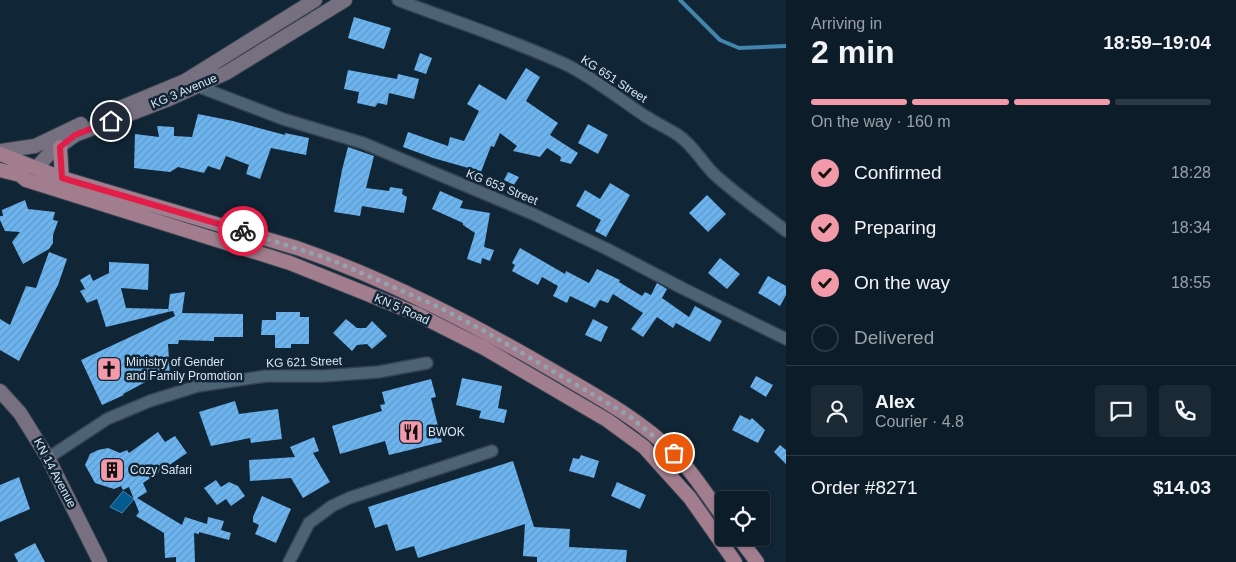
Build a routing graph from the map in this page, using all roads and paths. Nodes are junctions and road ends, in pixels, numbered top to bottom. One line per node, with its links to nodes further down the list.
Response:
1 (316, 0): 6 (main road, KG 3 Avenue)
2 (344, 0): 4 (main road, KG 3 Avenue)
3 (398, 0): 11 (street, KG 651 Street)
4 (197, 86): 5 (main road, KG 3 Avenue); 12 (street, KG 653 Street)
5 (60, 147): 7 (main road, KG 3 Avenue); 10 (main road)
6 (0, 154): 7 (main road, KN 5 Road); 9 (main road)
7 (35, 168): 9 (main road, KG 3 Avenue); 10 (main road, KN 5 Road)
8 (0, 170): 9 (main road, KN 5 Road)
9 (23, 177): 21 (main road, KN 5 Road)
10 (62, 178): 17 (main road, KN 5 Road)
11 (786, 231)
12 (786, 339)
13 (427, 363): 16 (street, KG 621 Street)
14 (0, 391): 16 (main road, KN 14 Avenue)
15 (492, 451): 20 (street)
16 (48, 458): 19 (main road, KN 14 Avenue)
17 (715, 506)
18 (744, 546): 22 (main road)
19 (100, 562)
20 (289, 562)
21 (735, 562)
22 (757, 562)

